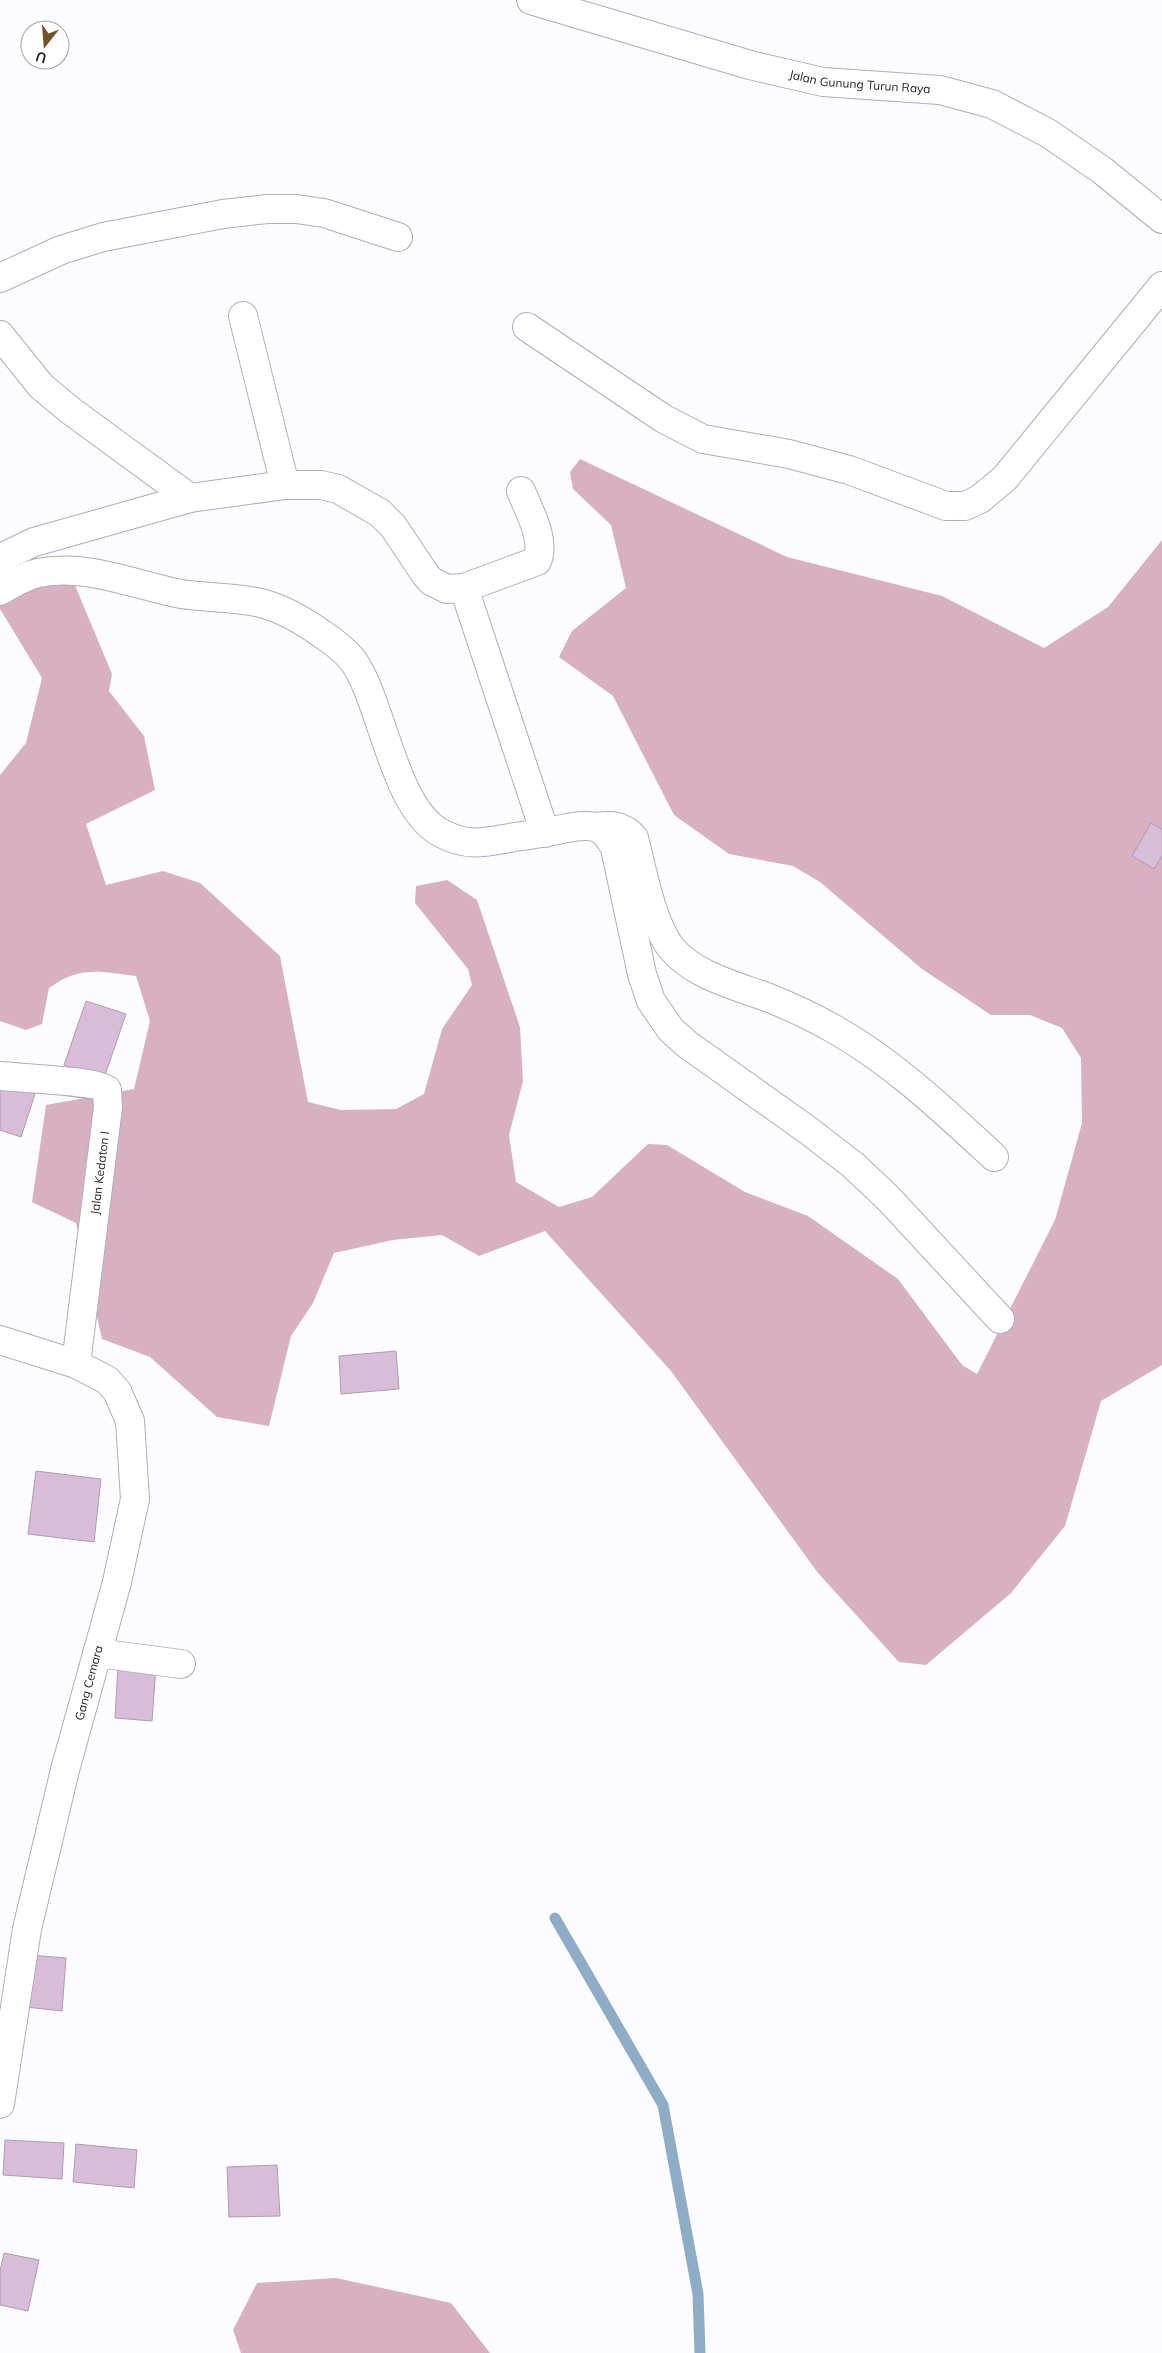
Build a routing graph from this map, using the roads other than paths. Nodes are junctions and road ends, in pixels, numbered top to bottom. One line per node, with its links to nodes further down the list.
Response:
1 (531, 0): 2 (street, Jalan Gunung Turun Raya)
2 (1162, 219)
3 (398, 237): 4 (street)
4 (0, 278)
5 (1162, 286): 7 (street)
6 (243, 316): 9 (street)
7 (528, 327)
8 (0, 335): 11 (street)
9 (285, 485): 11 (street); 13 (street)
10 (521, 491): 13 (street)
11 (190, 498): 12 (street)
12 (0, 563)
13 (464, 588): 16 (street)
14 (0, 591): 16 (street)
15 (596, 827): 16 (street); 18 (street); 19 (street)
16 (545, 832)
17 (0, 1076): 21 (street, Jalan Kedaton I)
18 (994, 1157)
19 (1000, 1319)
20 (0, 1340): 21 (street, Gang Cemara)
21 (76, 1364): 22 (street, Gang Cemara)
22 (97, 1653): 23 (street); 24 (street, Gang Cemara)
23 (181, 1664)
24 (0, 2104)

